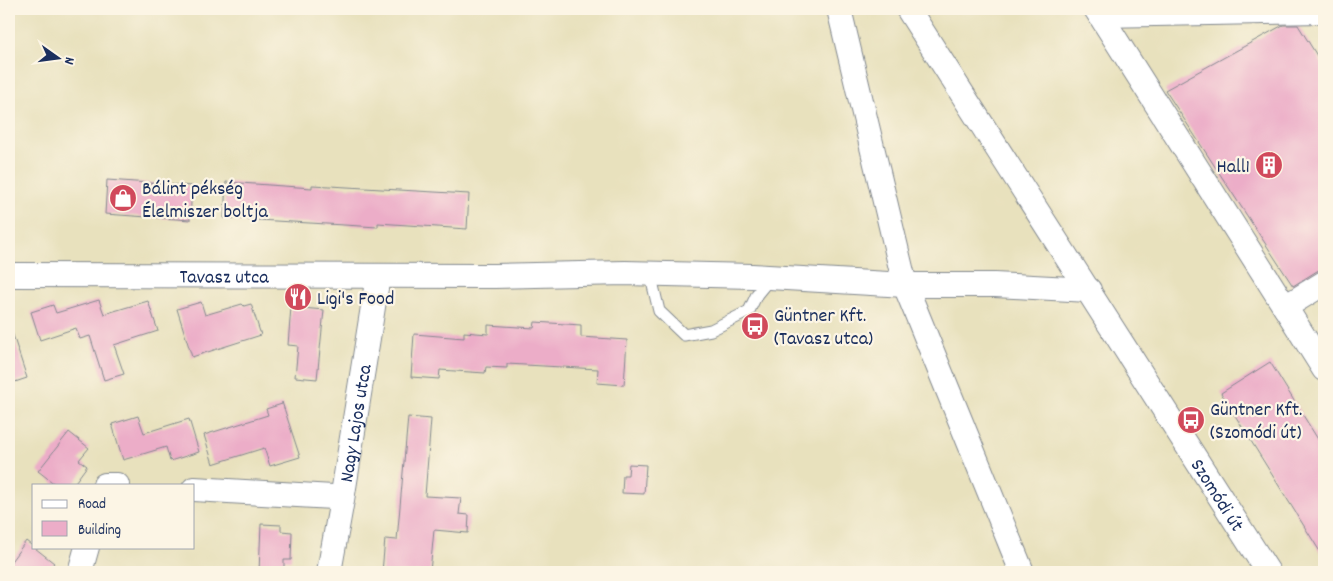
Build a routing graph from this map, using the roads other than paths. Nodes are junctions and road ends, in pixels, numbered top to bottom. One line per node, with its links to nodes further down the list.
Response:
1 (839, 9): 11 (street)
2 (895, 9): 5 (street)
3 (1324, 11): 4 (street)
4 (1098, 12): 13 (street)
5 (914, 18): 12 (street, Szomódi út)
6 (650, 273): 8 (street, Tavasz utca); 9 (street, Tavasz utca); 9 (lane)
7 (9, 276): 8 (street, Tavasz utca)
8 (373, 276): 16 (street, Nagy Lajos utca)
9 (760, 282): 11 (street, Tavasz utca)
10 (1324, 282): 13 (street)
11 (905, 285): 12 (street, Tavasz utca); 20 (street)
12 (1088, 290): 21 (street, Szomódi út)
13 (1285, 307): 14 (street)
14 (1324, 369)
15 (195, 489): 16 (street)
16 (342, 500): 19 (street, Nagy Lajos utca)
17 (87, 548): 18 (street)
18 (80, 572)
19 (329, 572)
20 (1022, 572)
21 (1268, 572)

